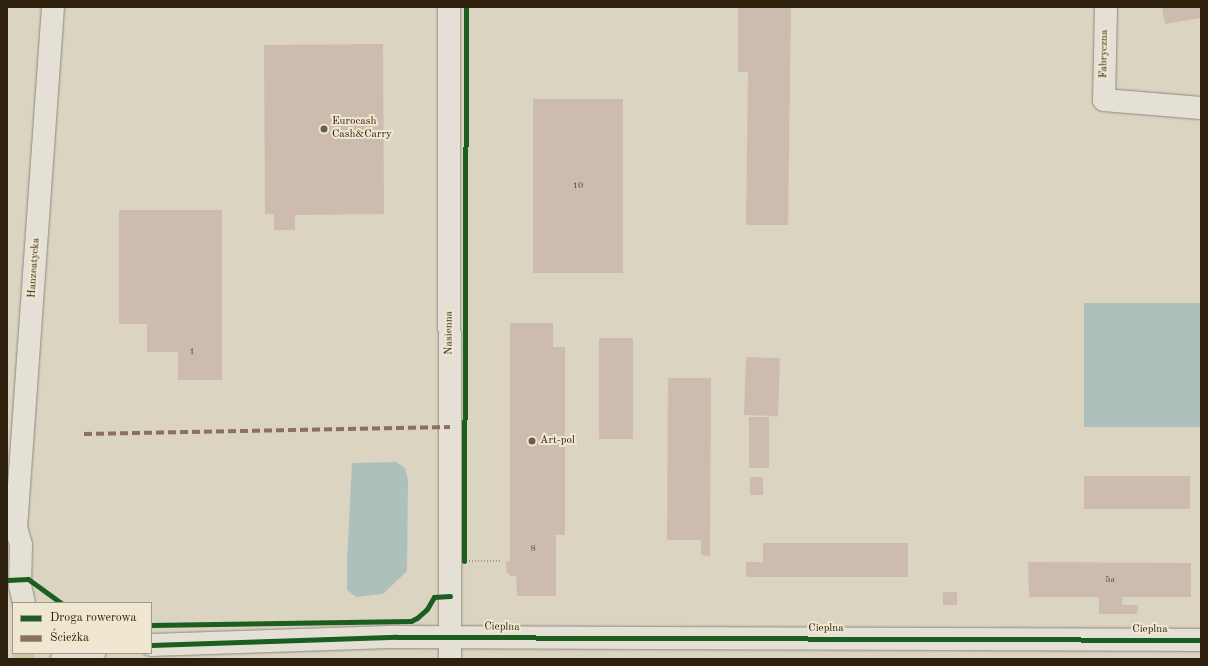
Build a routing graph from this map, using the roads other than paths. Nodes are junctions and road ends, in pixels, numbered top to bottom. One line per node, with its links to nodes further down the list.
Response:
1 (53, 7): 5 (street, Hanzeatycka)
2 (449, 7): 8 (street, Nasienna)
3 (1106, 7): 4 (street, Fabryczna)
4 (1201, 108)
5 (16, 528): 6 (street, Hanzeatycka); 7 (street, Hanzeatycka)
6 (7, 548)
7 (24, 602)
8 (450, 637): 9 (street, Cieplna); 10 (street, Cieplna); 13 (street, Nasienna)
9 (1201, 640)
10 (152, 645)
11 (89, 654): 12 (street)
12 (62, 659)
13 (450, 659)

